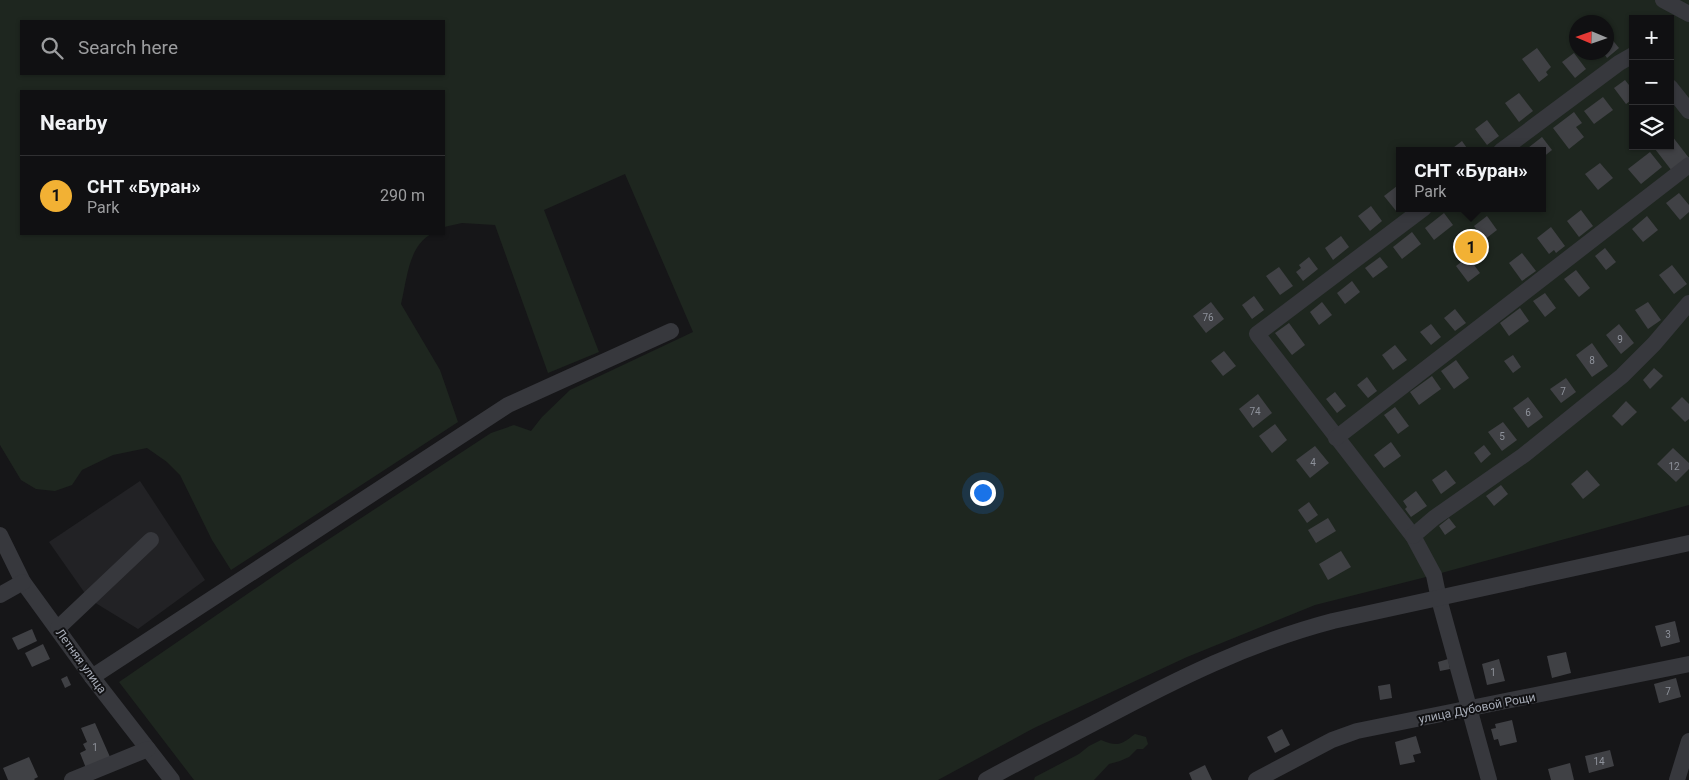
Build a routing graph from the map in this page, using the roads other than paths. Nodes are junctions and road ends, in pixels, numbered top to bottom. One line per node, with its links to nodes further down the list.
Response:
1 (1663, 0): 2 (street)
2 (1689, 14)
3 (1629, 57): 6 (street)
4 (1674, 92): 5 (street)
5 (1689, 110)
6 (1506, 147)
7 (1689, 165): 11 (street)
8 (1419, 212): 11 (street)
9 (1689, 303): 13 (street)
10 (671, 331): 21 (street)
11 (1336, 438): 13 (street)
12 (0, 535): 16 (street, Летняя улица)
13 (1413, 536): 18 (street)
14 (151, 540): 19 (street)
15 (1689, 543): 18 (street)
16 (23, 582): 17 (street); 19 (street, Летняя улица)
17 (0, 595)
18 (1439, 599): 22 (street); 26 (street)
19 (58, 628): 21 (street, Летняя улица)
20 (1689, 664): 22 (street, улица Дубовой Рощи)
21 (92, 677): 24 (street, Летняя улица)
22 (1469, 710): 25 (street, улица Дубовой Рощи); 30 (street)
23 (1689, 741): 31 (street)
24 (148, 749): 27 (street); 28 (street, Летняя улица)
25 (1275, 776): 29 (street, улица Дубовой Рощи)
26 (993, 779)
27 (72, 780)
28 (172, 780)
29 (1256, 780)
30 (1489, 780)
31 (1677, 780)

